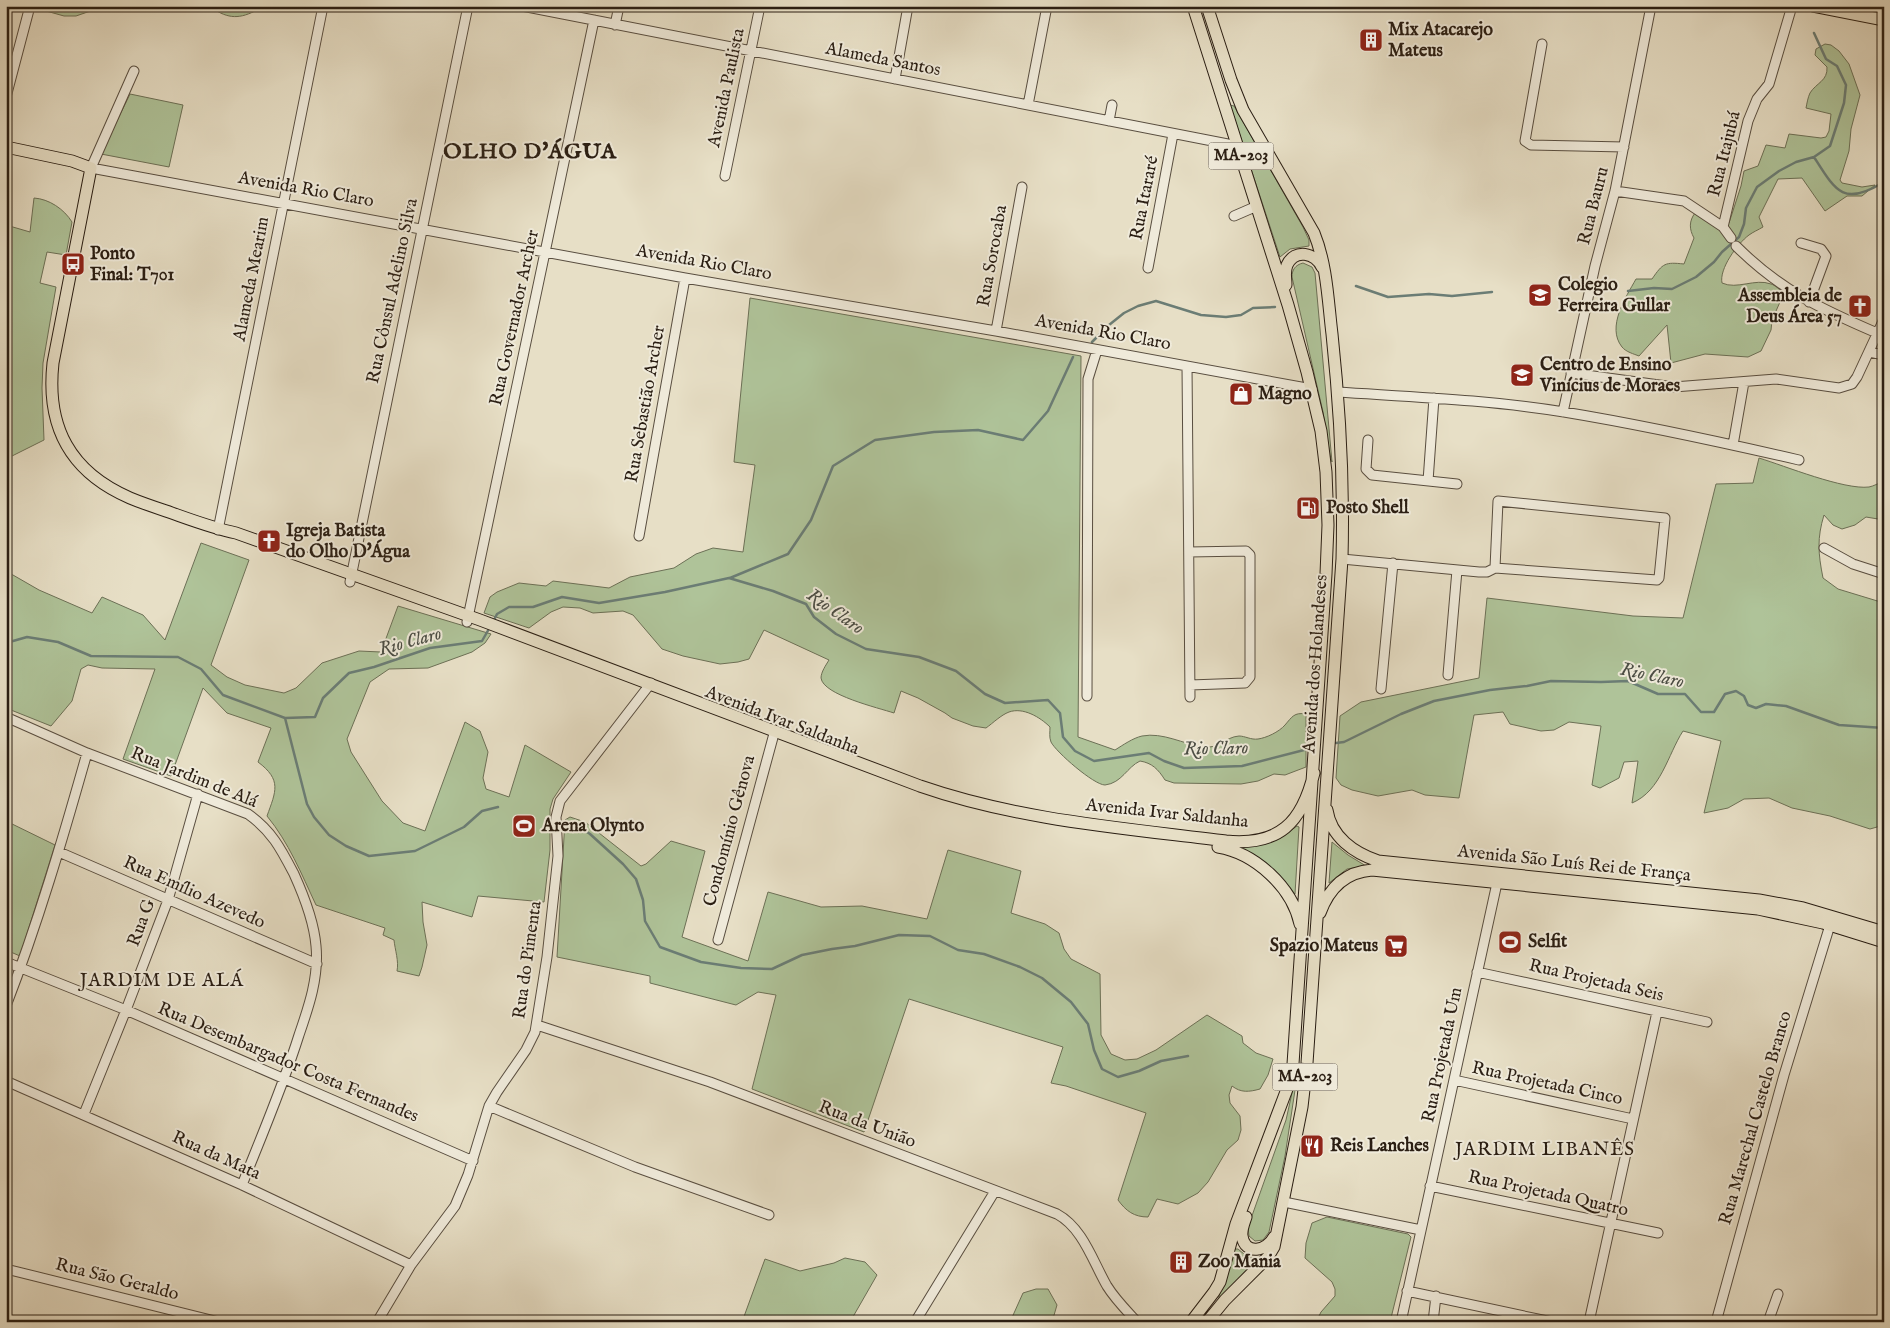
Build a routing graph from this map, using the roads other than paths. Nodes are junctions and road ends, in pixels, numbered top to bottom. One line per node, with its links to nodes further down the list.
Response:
1 (30, 6): 21 (street)
2 (323, 6): 36 (street, Alameda Mearim)
3 (468, 6): 40 (street, Rua Cônsul Adelino Silva)
4 (522, 6): 14 (street, Alameda Santos)
5 (619, 6): 16 (street)
6 (760, 6): 18 (street, Avenida Paulista)
7 (908, 6): 20 (street)
8 (1047, 6): 23 (street)
9 (1193, 6): 26 (main road, Avenida dos Holandeses / MA-203)
10 (1207, 6): 44 (main road, Avenida dos Holandeses / MA-203)
11 (1652, 6): 28 (street, Rua Bauru)
12 (1792, 6): 39 (street, Rua Itajubá)
13 (1813, 6): 15 (main road)
14 (594, 20): 16 (street, Alameda Santos); 42 (street, Rua Governador Archer)
15 (1884, 20)
16 (615, 25): 18 (street, Alameda Santos)
17 (1542, 44): 28 (street)
18 (751, 51): 20 (street, Alameda Santos); 32 (street, Avenida Paulista)
19 (134, 71): 30 (street)
20 (895, 79): 23 (street, Alameda Santos)
21 (6, 97)
22 (1112, 105): 24 (street)
23 (1028, 106): 24 (street, Alameda Santos)
24 (1109, 121): 25 (street, Alameda Santos)
25 (1173, 134): 26 (street, Alameda Santos); 43 (street, Rua Itararé)
26 (1238, 146): 37 (main road, Avenida dos Holandeses / MA-203)
27 (6, 147): 30 (main road, Avenida Rio Claro)
28 (1624, 147): 35 (street, Rua Bauru)
29 (6, 154): 30 (main road, Avenida Rio Claro)
30 (91, 168): 36 (street, Avenida Rio Claro); 66 (main road, Avenida Ivar Saldanha)
31 (1884, 172): 33 (street)
32 (725, 176)
33 (1884, 182)
34 (1022, 187): 49 (street, Rua Sorocaba)
35 (1615, 190): 39 (street); 55 (street, Rua Bauru)
36 (284, 204): 40 (street, Avenida Rio Claro); 66 (street, Alameda Mearim)
37 (1257, 206): 38 (street); 47 (main road, Avenida dos Holandeses / MA-203)
38 (1234, 216)
39 (1723, 227): 46 (street)
40 (422, 229): 42 (street, Avenida Rio Claro); 75 (street, Rua Cônsul Adelino Silva)
41 (1801, 243): 46 (street)
42 (546, 251): 45 (street, Avenida Rio Claro); 76 (street, Rua Governador Archer)
43 (1148, 268)
44 (1324, 271): 47 (main road); 58 (main road, Avenida dos Holandeses / MA-203)
45 (685, 278): 49 (street, Avenida Rio Claro); 67 (street, Rua Sebastião Archer)
46 (1808, 302): 50 (street)
47 (1288, 305): 57 (main road, Avenida dos Holandeses / MA-203)
48 (1884, 320): 50 (street)
49 (996, 331): 51 (street, Avenida Rio Claro)
50 (1877, 332): 52 (street)
51 (1097, 350): 54 (street, Avenida Rio Claro); 81 (street)
52 (1869, 352): 53 (street); 56 (street)
53 (1884, 355)
54 (1187, 366): 57 (street, Avenida Rio Claro); 69 (street)
55 (1570, 373): 56 (street); 60 (street, Rua Bauru)
56 (1744, 382): 62 (street)
57 (1312, 389): 87 (main road, Avenida dos Holandeses / MA-203)
58 (1338, 392): 59 (street); 70 (main road, Avenida dos Holandeses / MA-203)
59 (1434, 398): 60 (street); 64 (street)
60 (1563, 412): 62 (street)
61 (1368, 440): 64 (street)
62 (1732, 444): 63 (street)
63 (1799, 460)
64 (1428, 481): 65 (street)
65 (1457, 484)
66 (218, 530): 75 (main road, Avenida Ivar Saldanha)
67 (639, 536)
68 (1824, 548): 74 (street)
69 (1189, 552): 78 (street); 78 (street)
70 (1342, 559): 71 (street); 86 (main road, Avenida dos Holandeses / MA-203)
71 (1393, 563): 73 (street); 80 (street)
72 (1495, 568): 72 (street); 73 (street)
73 (1456, 570): 77 (street)
74 (1884, 574)
75 (351, 578): 76 (main road, Avenida Ivar Saldanha)
76 (467, 619): 79 (main road, Avenida Ivar Saldanha)
77 (1448, 675)
78 (1190, 685): 82 (street)
79 (650, 686): 84 (main road, Avenida Ivar Saldanha); 106 (street, Rua do Pimenta)
80 (1381, 690)
81 (1087, 696)
82 (1190, 697)
83 (6, 717): 85 (street, Rua Jardim de Alá)
84 (774, 733): 87 (main road, Avenida Ivar Saldanha); 95 (street, Condomínio Gênova); 97 (main road, Avenida Ivar Saldanha)
85 (87, 753): 88 (street, Rua Jardim de Alá); 89 (street)
86 (1327, 765): 93 (main road, Avenida dos Holandeses / MA-203); 94 (main road, Avenida São Luís Rei de França)
87 (1314, 774): 97 (main road, Avenida dos Holandeses / MA-203)
88 (198, 794): 91 (street, Rua G); 99 (street, Rua Jardim de Alá)
89 (59, 852): 91 (street, Rua Emílio Azevedo); 100 (street)
90 (1497, 883): 92 (main road, Avenida São Luís Rei de França); 93 (main road, Avenida São Luís Rei de França); 101 (street, Rua Projetada Um)
91 (168, 900): 99 (street, Rua Emílio Azevedo); 103 (street, Rua G)
92 (1830, 925): 96 (main road, Avenida São Luís Rei de França); 139 (street, Rua Marechal Castelo Branco)
93 (1316, 930): 118 (main road, Avenida dos Holandeses / MA-203)
94 (1884, 932)
95 (718, 940)
96 (1884, 942)
97 (1302, 943): 110 (main road, Avenida dos Holandeses / MA-203)
98 (6, 962): 100 (street, Rua Desembargador Costa Fernandes)
99 (316, 964): 109 (street, Rua Jardim de Alá)
100 (21, 968): 102 (street); 103 (street, Rua Desembargador Costa Fernandes)
101 (1477, 972): 104 (street, Rua Projetada Seis); 107 (street, Rua Projetada Um)
102 (6, 1006)
103 (126, 1010): 109 (street, Rua Desembargador Costa Fernandes); 112 (street, Rua G)
104 (1657, 1012): 105 (street, Rua Projetada Seis); 113 (street)
105 (1707, 1022)
106 (537, 1025): 111 (street, Rua do Pimenta); 117 (street, Rua da União)
107 (1454, 1080): 113 (street, Rua Projetada Cinco); 116 (street, Rua Projetada Um)
108 (6, 1081): 112 (street, Rua da Mata)
109 (285, 1081): 114 (street, Rua Desembargador Costa Fernandes); 115 (street, Rua Jardim de Alá)
110 (1287, 1089): 120 (main road); 133 (main road, Avenida dos Holandeses / MA-203)
111 (490, 1106): 114 (street, Rua do Pimenta); 119 (street)
112 (84, 1114): 115 (street, Rua da Mata)
113 (1633, 1119): 121 (street)
114 (473, 1161): 124 (street, Rua do Pimenta)
115 (242, 1185): 124 (street, Rua da Mata)
116 (1430, 1186): 121 (street, Rua Projetada Quatro); 122 (street, Rua Projetada Um)
117 (994, 1191): 131 (street); 132 (street, Rua da União)
118 (1284, 1202): 120 (main road, Avenida dos Holandeses / MA-203); 122 (street)
119 (769, 1215)
120 (1280, 1222): 134 (main road, Avenida dos Holandeses / MA-203)
121 (1610, 1223): 123 (street, Rua Projetada Quatro); 138 (street)
122 (1421, 1230): 126 (street, Rua Projetada Um)
123 (1658, 1233)
124 (410, 1264): 130 (street, Rua do Pimenta)
125 (6, 1269): 129 (street, Rua São Geraldo)
126 (1407, 1291): 128 (street); 135 (street, Rua Projetada Um)
127 (1778, 1294): 140 (street)
128 (1436, 1296): 136 (street); 137 (street)
129 (219, 1322)
130 (377, 1322)
131 (915, 1322)
132 (1137, 1322)
133 (1191, 1322)
134 (1207, 1322)
135 (1400, 1322)
136 (1433, 1322)
137 (1552, 1322)
138 (1589, 1322)
139 (1716, 1322)
140 (1768, 1322)

